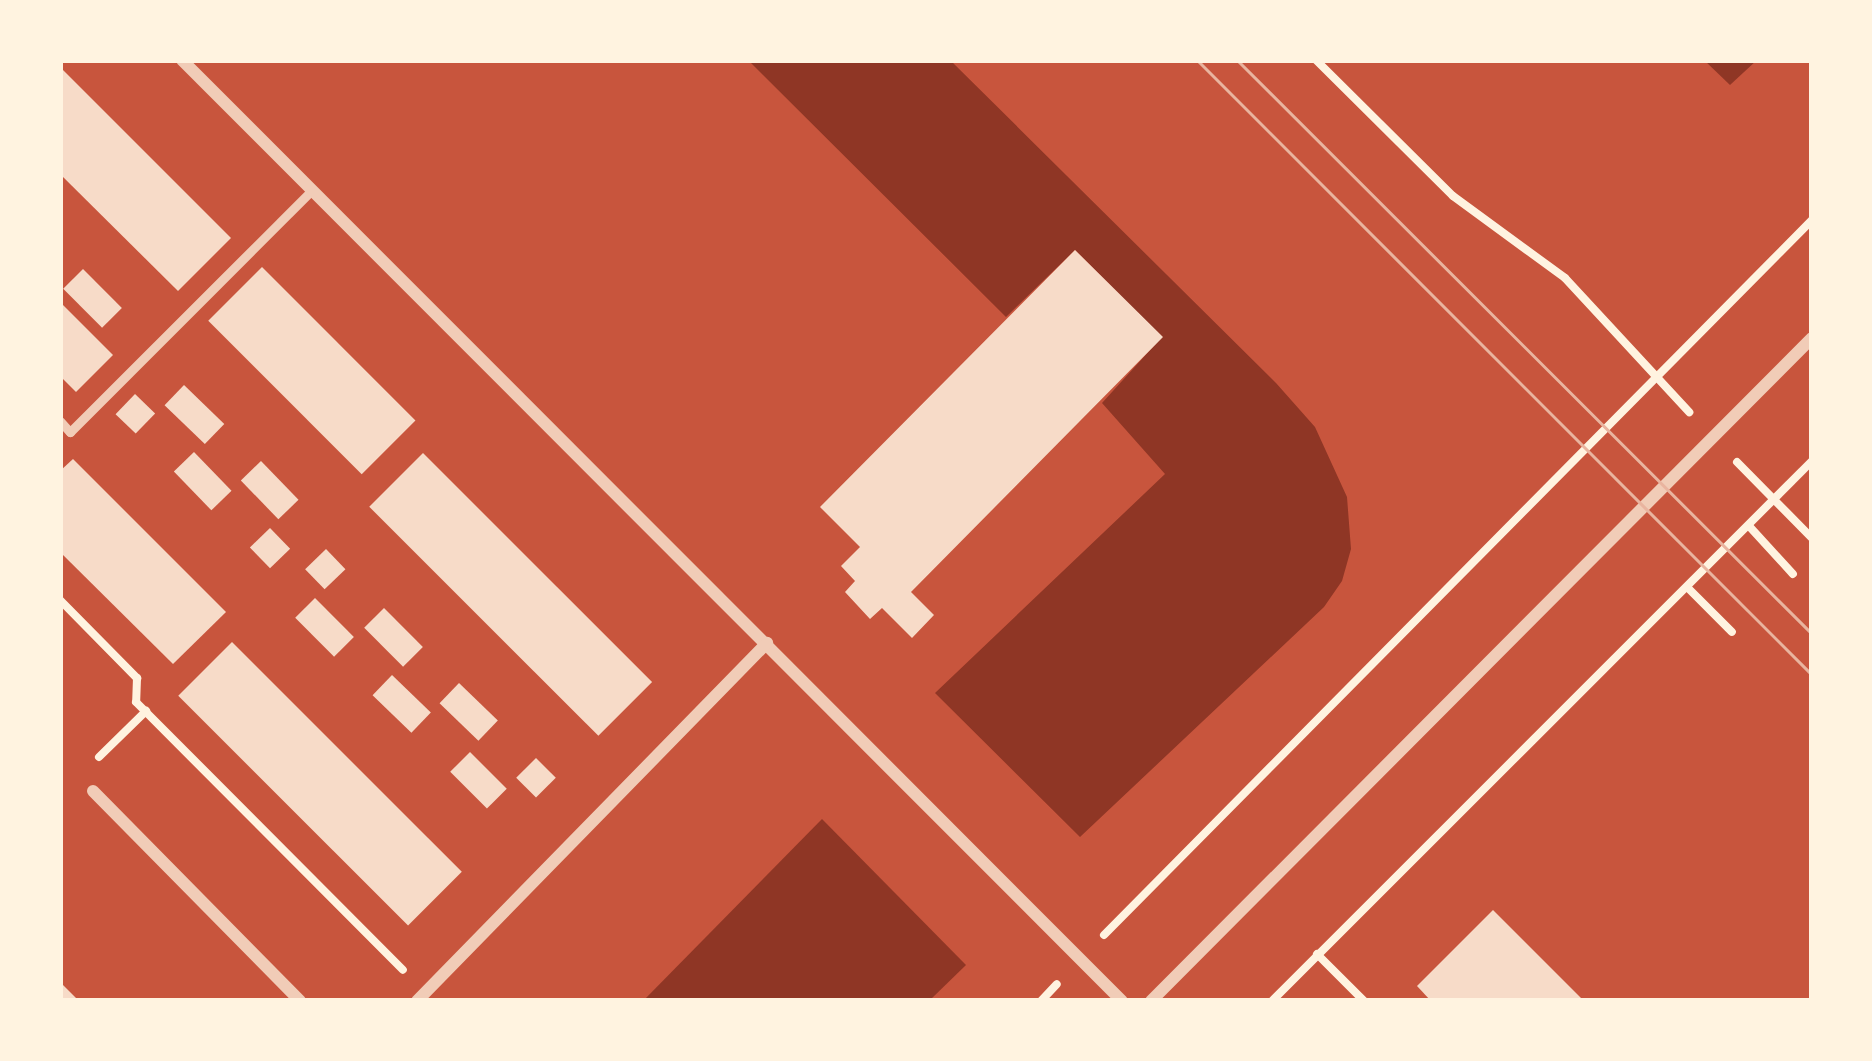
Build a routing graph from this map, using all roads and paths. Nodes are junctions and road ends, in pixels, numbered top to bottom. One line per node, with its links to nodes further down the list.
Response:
1 (182, 60): 3 (street)
2 (1316, 60): 6 (path)
3 (311, 191): 7 (lane); 17 (street)
4 (1812, 220): 6 (path)
5 (1812, 338): 8 (street)
6 (1654, 374): 8 (path); 20 (path)
7 (60, 422)
8 (1714, 438): 10 (path); 24 (street)
9 (1812, 461): 10 (path)
10 (1774, 500): 11 (path); 12 (path)
11 (1749, 526): 13 (path); 14 (path)
12 (1812, 538)
13 (1793, 574)
14 (1688, 588): 16 (path); 19 (path)
15 (60, 600): 21 (path)
16 (1732, 632)
17 (767, 643): 20 (street); 21 (street)
18 (93, 791): 22 (street)
19 (1317, 954): 25 (path); 26 (path)
20 (1081, 958): 23 (street)
21 (421, 997)
22 (300, 1001)
23 (1122, 1001)
24 (1151, 1001)
25 (1272, 1001)
26 (1364, 1001)

